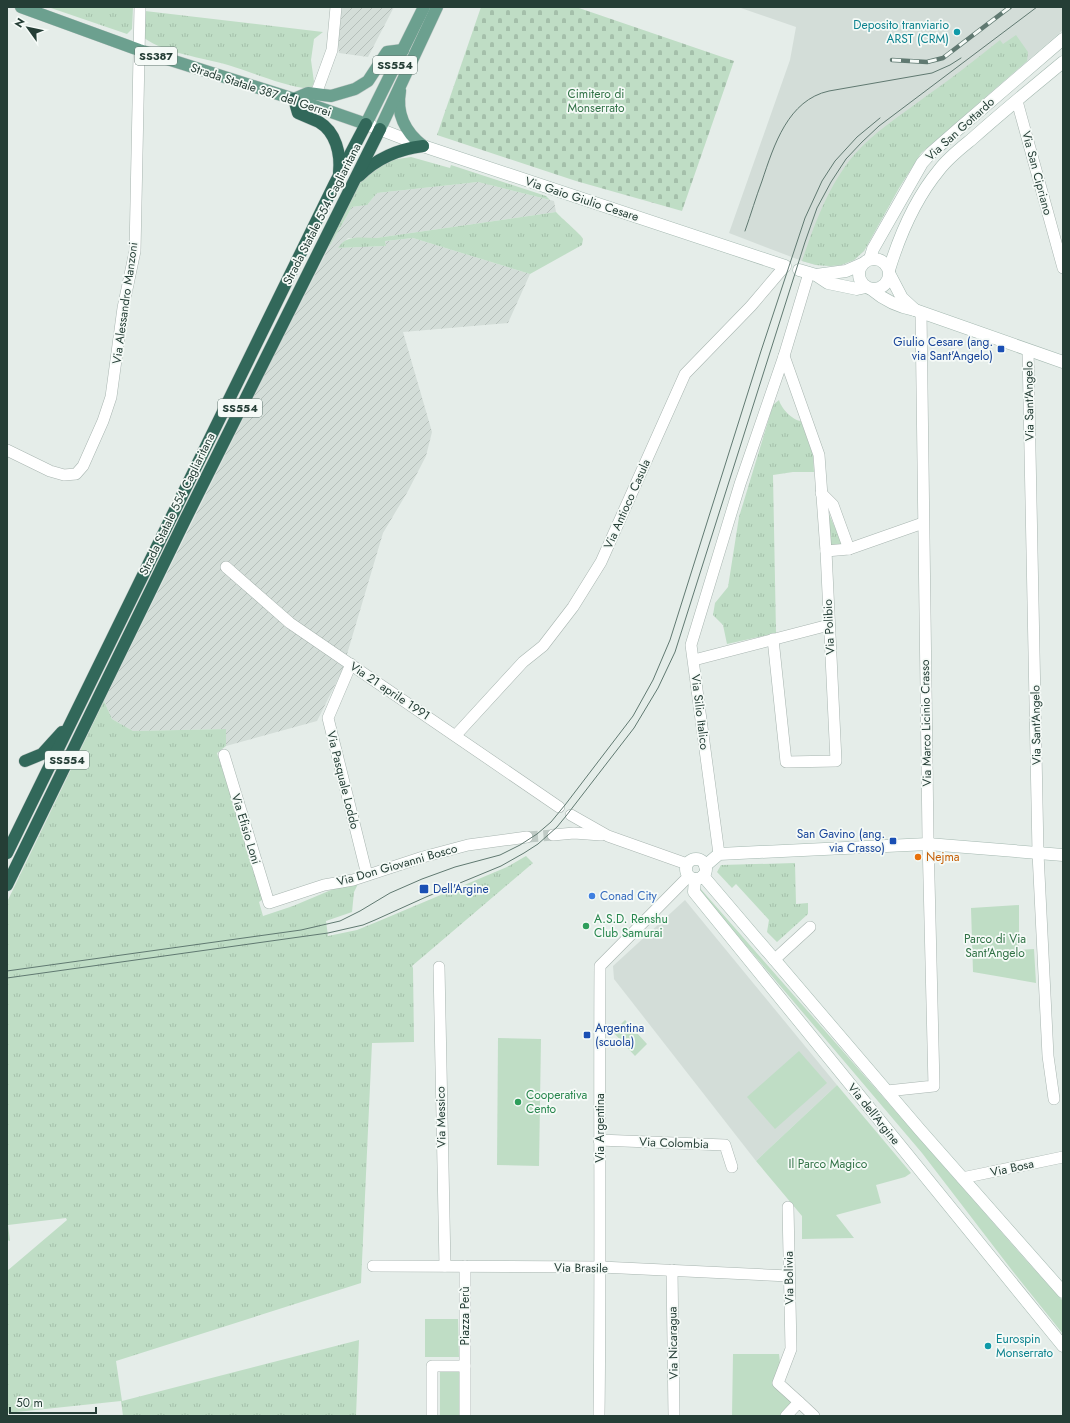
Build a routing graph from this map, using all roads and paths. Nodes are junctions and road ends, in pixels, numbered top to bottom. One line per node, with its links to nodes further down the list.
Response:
1 (21, 7): 7 (main road, Strada Statale 387 del Gerrei / SS387)
2 (140, 7): 7 (street, Via Alessandro Manzoni)
3 (336, 7): 11 (street)
4 (424, 7): 8 (main road, Strada Statale 554 Cagliaritana / SS554)
5 (437, 7): 10 (main road, Strada Statale 554 Cagliaritana / SS554)
6 (1063, 39): 19 (street, Via San Gottardo)
7 (139, 50): 12 (main road, Strada Statale 387 del Gerrei / SS387); 29 (street, Via Alessandro Manzoni)
8 (402, 50): 11 (main road); 14 (main road, Strada Statale 554 Cagliaritana / SS554)
9 (1063, 62): 13 (street, Via San Gottardo)
10 (403, 80): 15 (main road, Strada Statale 554 Cagliaritana / SS554); 16 (main road)
11 (316, 94): 12 (main road)
12 (294, 99): 14 (main road, Strada Statale 387 del Gerrei / SS387); 18 (highway)
13 (1017, 101): 21 (street, Via San Cipriano); 22 (street, Via San Gottardo)
14 (366, 124): 15 (street, Via Gaio Giulio Cesare); 18 (highway, Strada Statale 554 Cagliaritana / SS554)
15 (380, 129): 16 (street, Via Gaio Giulio Cesare); 17 (highway, Strada Statale 554 Cagliaritana / SS554)
16 (423, 146): 17 (highway); 20 (street, Via Gaio Giulio Cesare)
17 (354, 181): 56 (highway, Strada Statale 554 Cagliaritana / SS554)
18 (335, 183): 39 (highway, Strada Statale 554 Cagliaritana / SS554)
19 (866, 261): 22 (street); 23 (street); 24 (street)
20 (785, 266): 40 (street, Via Antioco Casula)
21 (1063, 268)
22 (889, 272): 24 (street); 25 (street)
23 (808, 273): 24 (street); 27 (street)
24 (869, 288): 25 (street)
25 (918, 311): 26 (street); 31 (street, Via Marco Licinio Crasso)
26 (1028, 350): 28 (street); 49 (street, Via Sant'Angelo)
27 (784, 356): 30 (street, Via Polibio); 37 (street)
28 (1063, 362)
29 (7, 450)
30 (821, 493): 32 (street); 33 (street, Via Polibio)
31 (923, 523): 32 (street); 48 (street, Via Marco Licinio Crasso)
32 (849, 549): 33 (street)
33 (826, 551): 35 (street, Via Polibio)
34 (226, 567): 38 (street, Via 21 aprile 1991)
35 (829, 625): 36 (street, Via Silio Italico); 36 (street, Via Polibio)
36 (772, 639): 37 (street, Via Silio Italico)
37 (694, 660): 51 (street, Via Silio Italico)
38 (351, 664): 40 (street, Via 21 aprile 1991); 55 (street, Via Pasquale Loddo)
39 (73, 719): 42 (highway); 50 (highway, Strada Statale 554 Cagliaritana / SS554)
40 (456, 735): 43 (street, Via 21 aprile 1991)
41 (224, 755): 57 (street, Via Efisio Loni)
42 (25, 761)
43 (559, 807)
44 (571, 815): 46 (street)
45 (554, 835): 46 (street)
46 (608, 836): 53 (street)
47 (527, 837): 55 (street, Via Don Giovanni Bosco)
48 (928, 844): 49 (street); 51 (street); 61 (street, Via Marco Licinio Crasso)
49 (1038, 852): 52 (street); 62 (street, Via Sant'Angelo)
50 (7, 853)
51 (719, 854): 54 (street)
52 (1063, 855)
53 (687, 864): 54 (street); 54 (street)
54 (698, 874): 59 (street, Via dell'Argine); 63 (street, Via Argentina); 75 (street, Via dell'Argine)
55 (367, 875): 57 (street, Via Don Giovanni Bosco)
56 (7, 885)
57 (268, 903)
58 (810, 927): 59 (street)
59 (774, 960): 61 (street, Via dell'Argine)
60 (439, 967): 69 (street, Via Messico)
61 (887, 1091): 66 (street, Via dell'Argine)
62 (1054, 1099)
63 (599, 1140): 65 (street, Via Colombia); 71 (street, Via Argentina)
64 (1063, 1157): 66 (street, Via Bosa)
65 (732, 1167)
66 (962, 1178): 74 (street, Via dell'Argine)
67 (788, 1207): 73 (street, Via Bolivia)
68 (373, 1266): 69 (street, Via Brasile)
69 (445, 1266): 70 (street, Via Brasile)
70 (465, 1266): 71 (street, Via Brasile); 76 (street, Piazza Perù)
71 (601, 1268): 72 (street, Via Brasile); 80 (street, Via Argentina)
72 (672, 1270): 73 (street, Via Brasile); 81 (street, Via Nicaragua)
73 (788, 1276): 77 (street, Via Bolivia)
74 (1063, 1292)
75 (1063, 1346)
76 (465, 1366): 78 (street); 79 (street, Piazza Perù)
77 (799, 1402): 82 (street); 83 (street)
78 (432, 1416)
79 (465, 1416)
80 (599, 1416)
81 (674, 1416)
82 (786, 1416)
83 (814, 1416)

